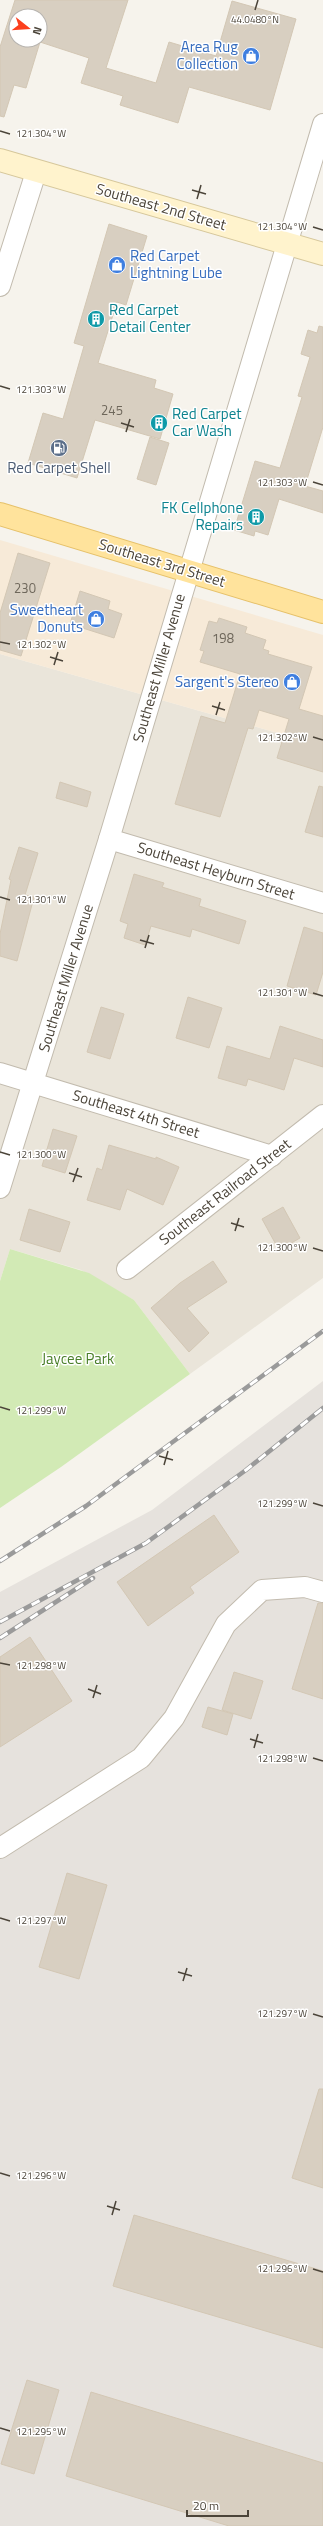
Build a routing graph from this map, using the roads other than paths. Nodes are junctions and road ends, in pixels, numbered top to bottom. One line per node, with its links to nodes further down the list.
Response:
1 (323, 124): 4 (street, Southeast Miller Avenue)
2 (0, 160): 3 (street, Southeast 2nd Street)
3 (36, 172): 4 (street, Southeast 2nd Street); 6 (street)
4 (288, 243): 5 (street, Southeast 2nd Street); 8 (street, Southeast Miller Avenue)
5 (323, 254)
6 (0, 286)
7 (0, 514): 8 (main road, Southeast 3rd Street)
8 (188, 571): 9 (main road, Southeast 3rd Street); 10 (street, Southeast Miller Avenue)
9 (323, 612)
10 (109, 839): 11 (street, Southeast Heyburn Street); 13 (street, Southeast Miller Avenue)
11 (323, 903)
12 (0, 1073): 13 (street, Southeast 4th Street)
13 (34, 1083): 15 (street, Southeast 4th Street); 16 (street, Southeast Miller Avenue)
14 (323, 1115): 15 (street, Southeast Railroad Street)
15 (272, 1156): 17 (street, Southeast Railroad Street)
16 (0, 1188)
17 (127, 1269)
18 (314, 1590): 19 (street)
19 (0, 1848)

